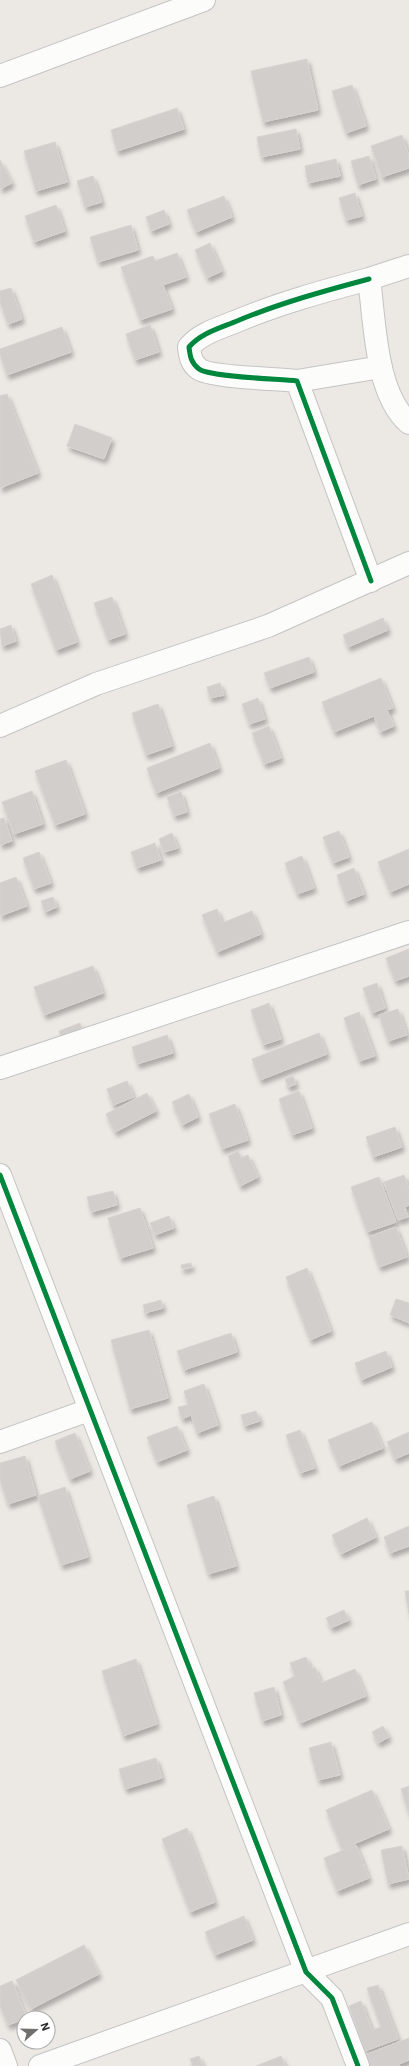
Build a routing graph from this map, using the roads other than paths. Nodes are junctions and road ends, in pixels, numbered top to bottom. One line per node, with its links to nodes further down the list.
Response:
1 (204, 0): 2 (street)
2 (0, 76)
3 (409, 266): 4 (street)
4 (369, 279): 5 (street); 6 (street)
5 (381, 367): 6 (street); 7 (street)
6 (298, 381): 9 (street)
7 (409, 423)
8 (409, 563): 9 (street)
9 (372, 581): 10 (street)
10 (0, 726)
11 (409, 932): 12 (street)
12 (0, 1068)
13 (0, 1175): 14 (street)
14 (89, 1410): 15 (street); 17 (street)
15 (0, 1442)
16 (409, 1934): 17 (street)
17 (306, 1972): 20 (street); 21 (street)
18 (0, 2050): 19 (street)
19 (6, 2066)
20 (40, 2066)
21 (358, 2066)

